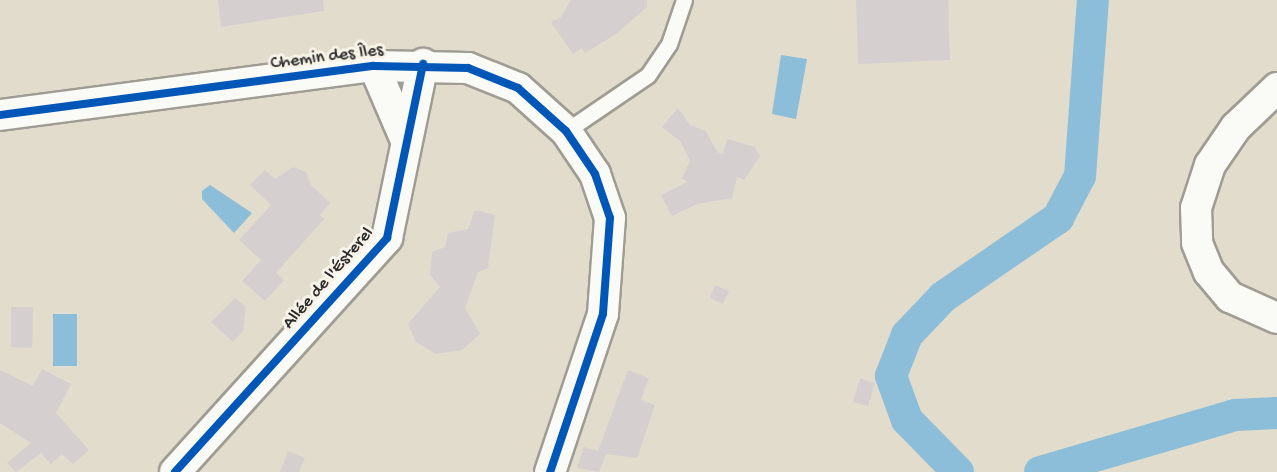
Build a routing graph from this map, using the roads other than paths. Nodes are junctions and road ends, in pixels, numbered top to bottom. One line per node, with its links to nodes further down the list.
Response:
1 (684, 0): 6 (lane)
2 (423, 64): 3 (street, Chemin des Îles); 6 (street, Chemin des Îles); 7 (street, Allée de l'Ésterel)
3 (374, 66): 5 (street, Chemin des Îles); 7 (street, Allée de l'Ésterel)
4 (1277, 88): 8 (street)
5 (0, 115)
6 (566, 131): 10 (street, Chemin des Îles)
7 (404, 136): 9 (street, Allée de l'Ésterel)
8 (1277, 318)
9 (175, 472)
10 (550, 472)

